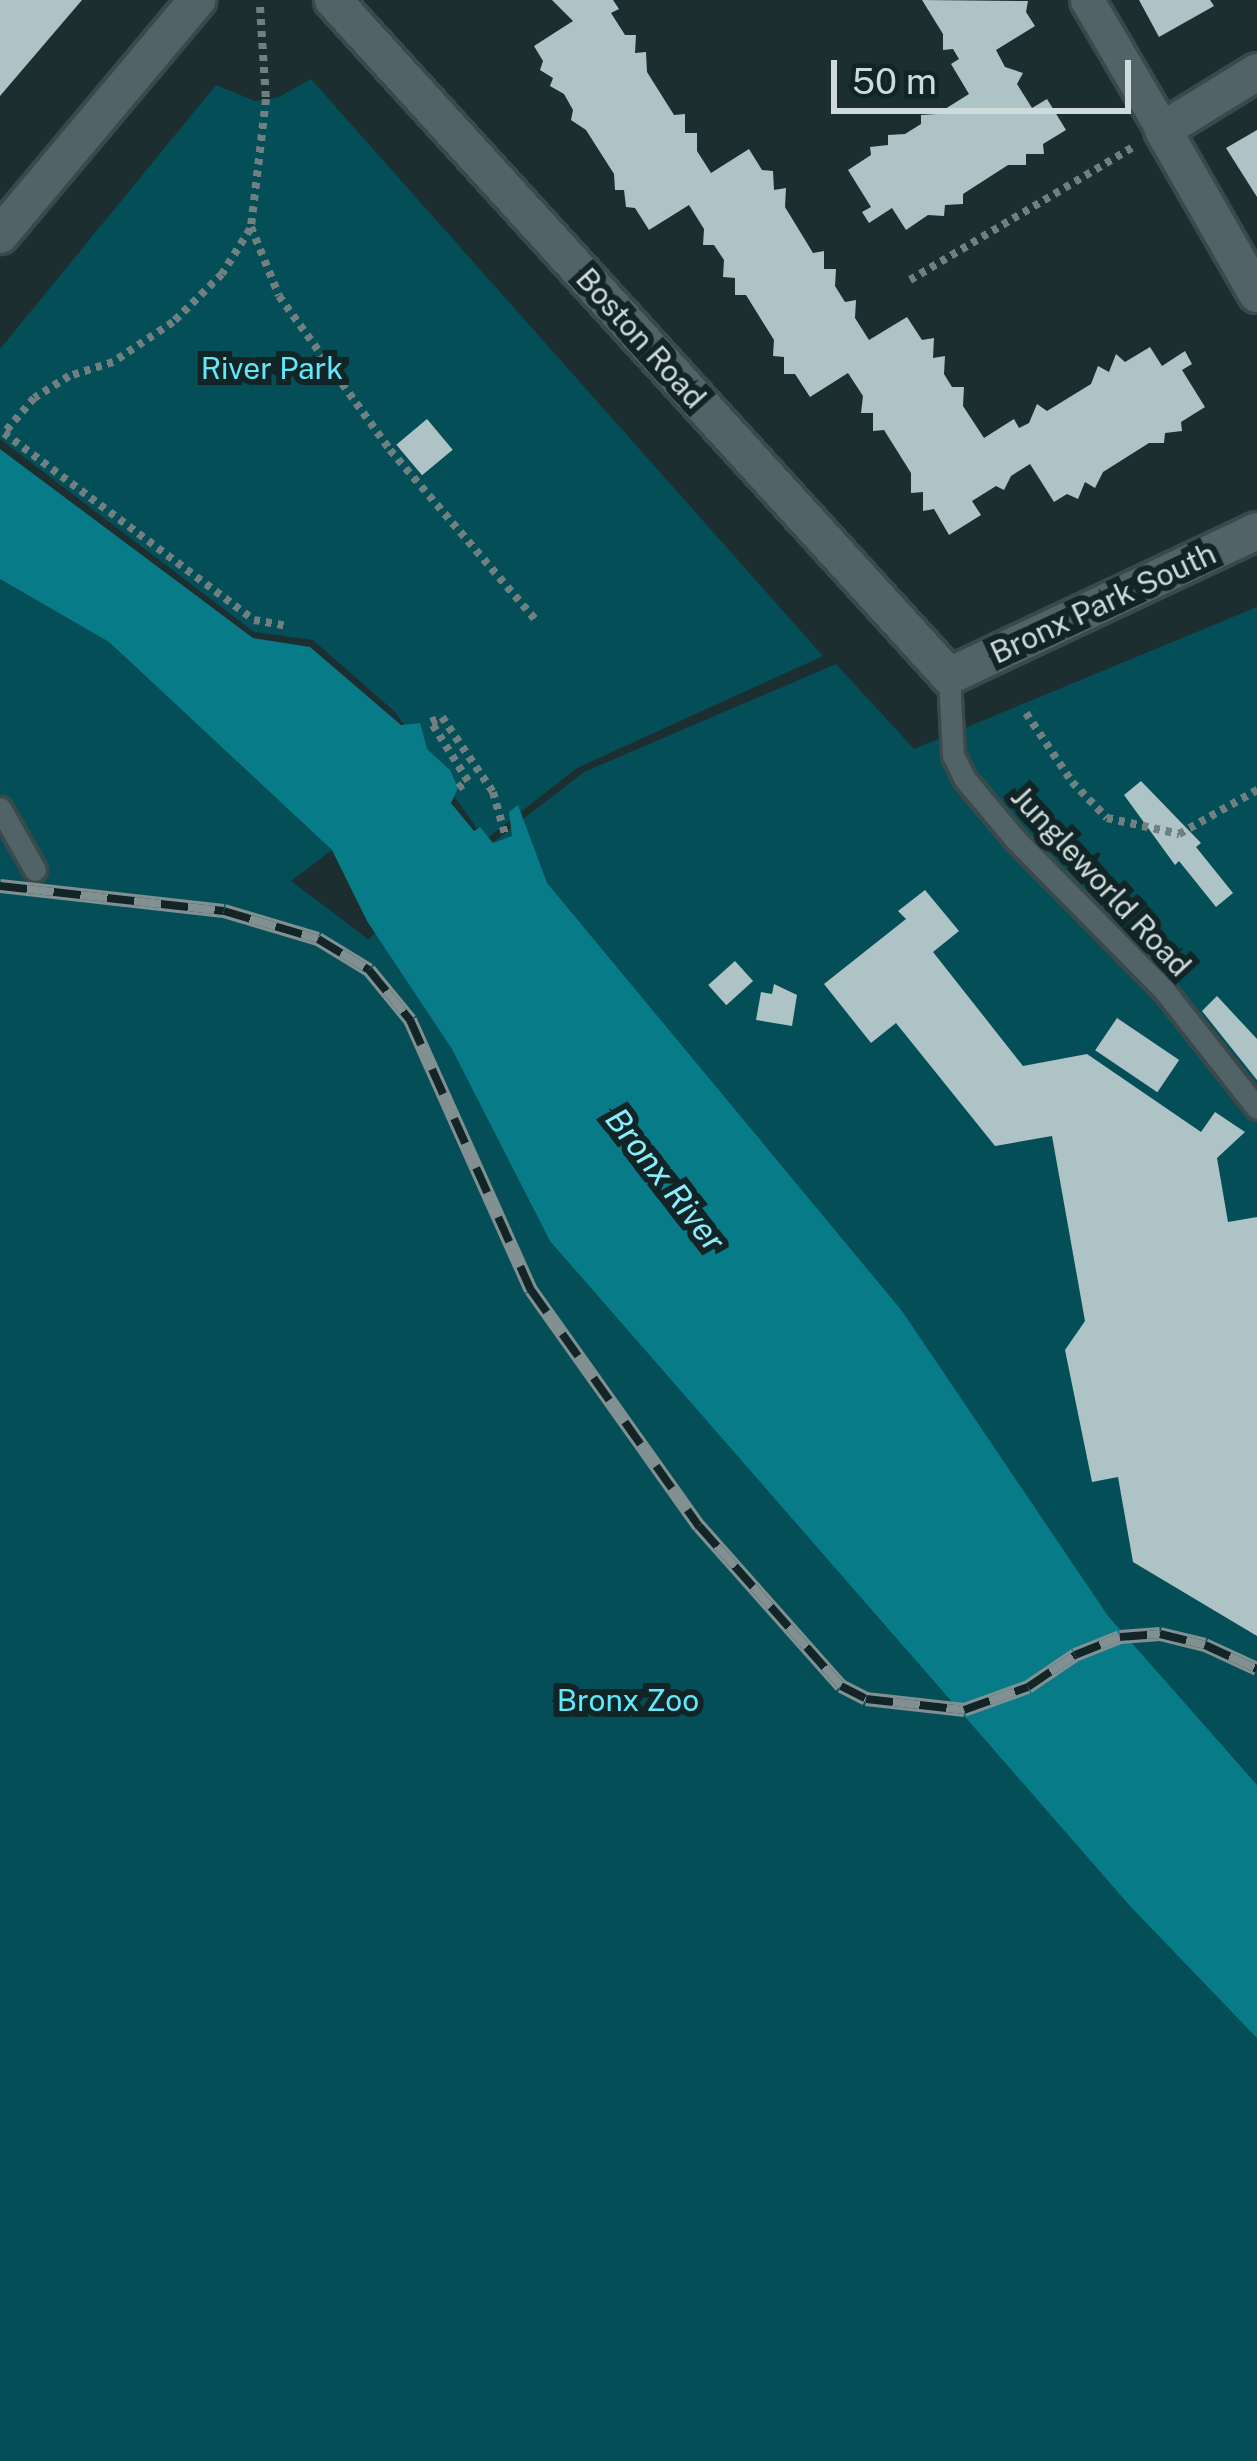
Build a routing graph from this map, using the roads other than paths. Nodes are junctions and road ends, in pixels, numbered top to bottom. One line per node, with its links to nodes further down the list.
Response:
1 (197, 0): 6 (street)
2 (333, 0): 9 (street, Boston Road)
3 (1087, 0): 5 (street)
4 (1257, 71): 5 (street)
5 (1162, 130): 7 (street)
6 (0, 236)
7 (1257, 293)
8 (1257, 532): 9 (street, Bronx Park South)
9 (949, 676): 12 (lane, Jungleworld Road)
10 (0, 808): 11 (lane)
11 (35, 870)
12 (1257, 1108)

